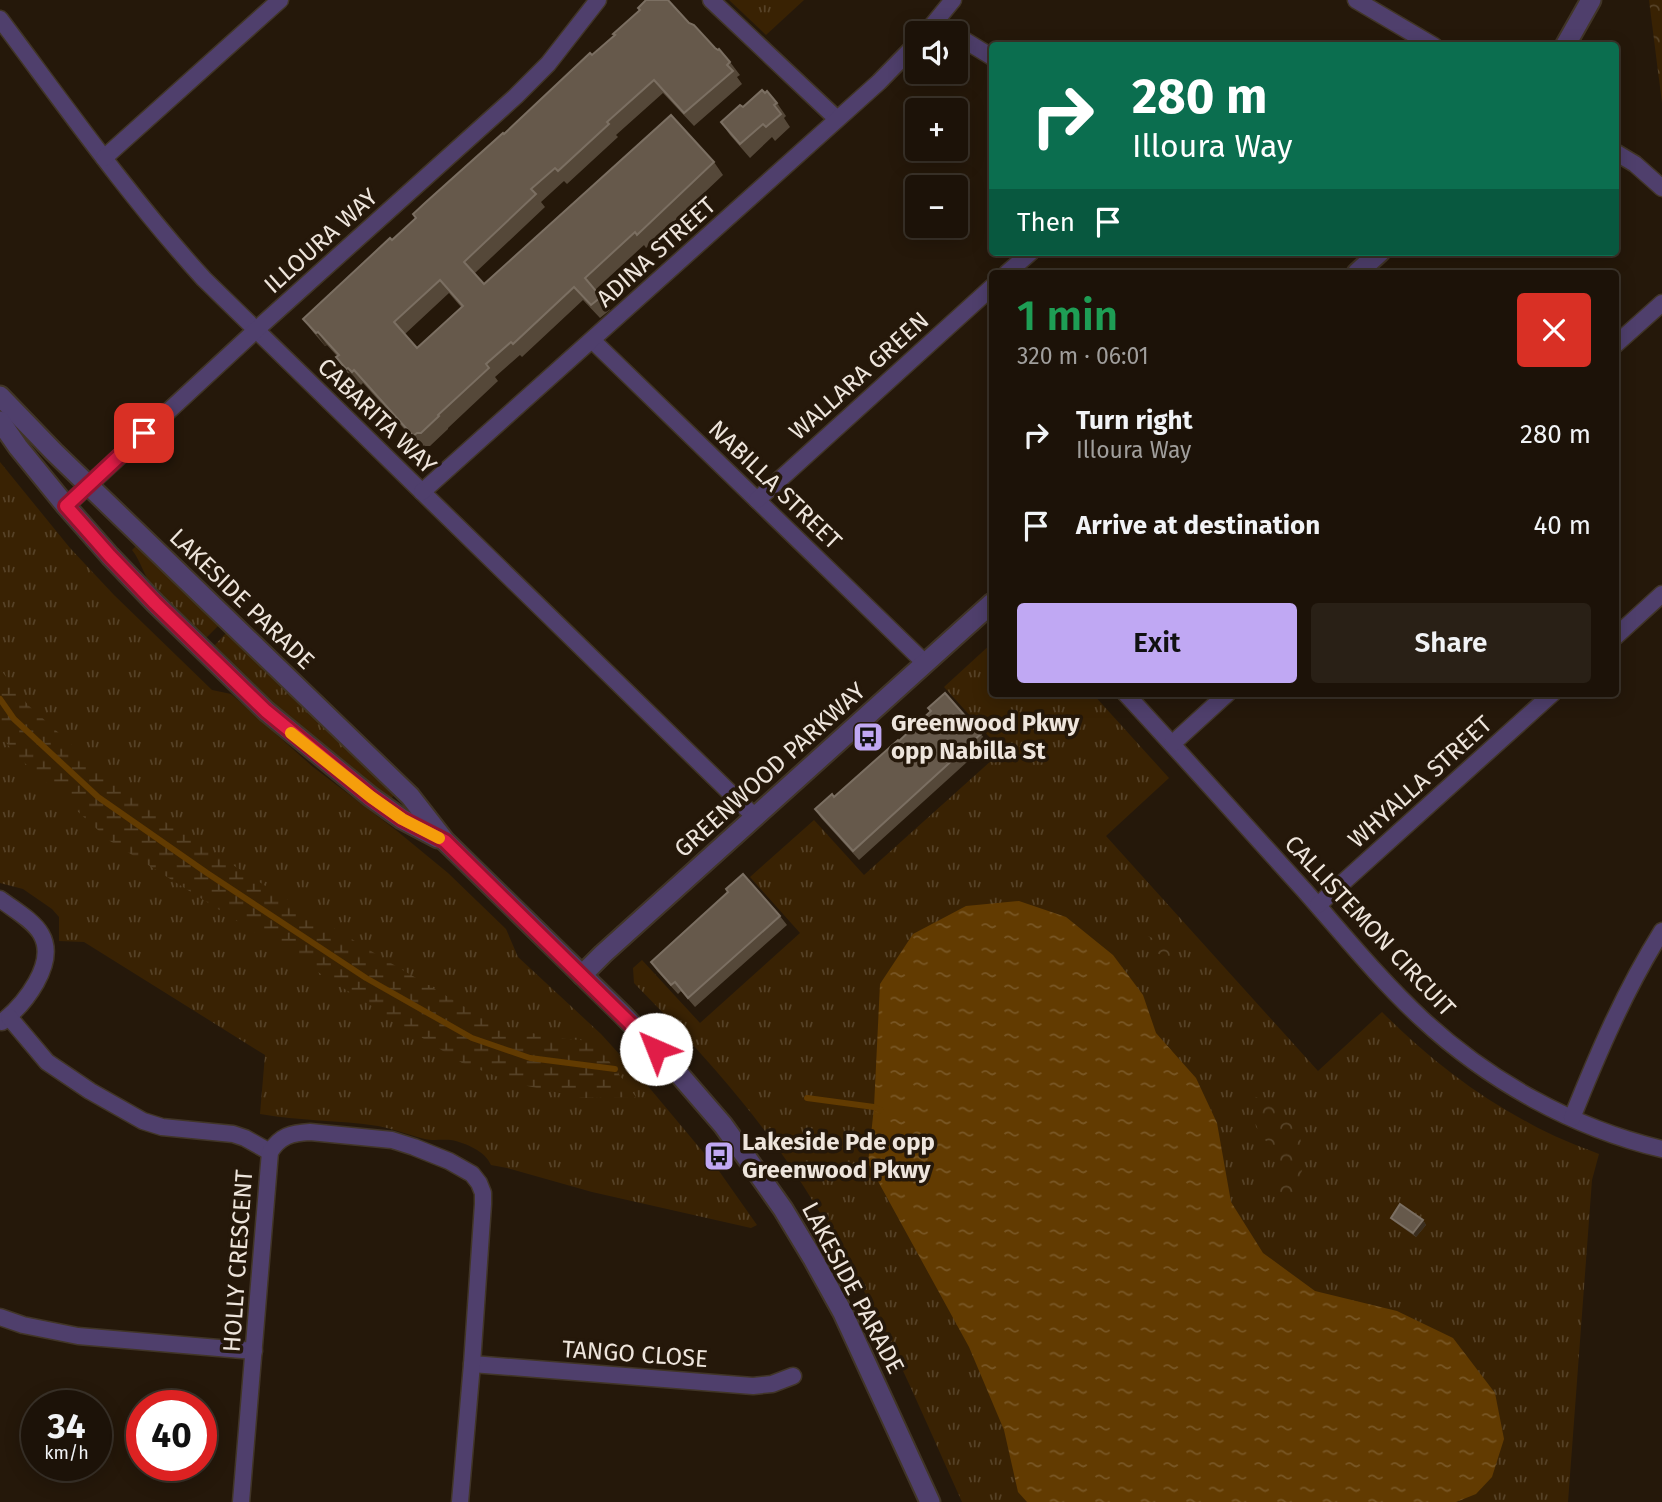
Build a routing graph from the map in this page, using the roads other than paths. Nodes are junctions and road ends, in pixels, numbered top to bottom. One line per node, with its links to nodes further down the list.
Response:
1 (280, 0): 16 (street)
2 (597, 0): 24 (street, ILLOURA WAY)
3 (710, 0): 14 (street)
4 (953, 0): 8 (street)
5 (1356, 0): 10 (street)
6 (1591, 0): 11 (street)
7 (0, 19): 16 (street, CABARITA WAY)
8 (936, 21)
9 (968, 42): 13 (street)
10 (1427, 42)
11 (1567, 42)
12 (905, 55): 14 (street, ADINA STREET)
13 (989, 55)
14 (837, 119): 25 (street, ADINA STREET)
15 (1619, 155): 17 (street)
16 (104, 158): 24 (street, CABARITA WAY)
17 (1662, 188)
18 (1026, 256): 20 (street)
19 (1376, 256): 21 (street)
20 (1010, 270)
21 (1360, 270)
22 (989, 290): 31 (street, WALLARA GREEN)
23 (1662, 303): 26 (street)
24 (256, 330): 29 (street, ILLOURA WAY); 30 (street, CABARITA WAY)
25 (592, 340): 30 (street, ADINA STREET); 31 (street, NABILLA STREET)
26 (1619, 341)
27 (0, 396): 29 (street, LAKESIDE PARADE)
28 (0, 421): 32 (street, LAKESIDE PARADE)
29 (89, 484): 32 (street, ILLOURA WAY); 42 (street, LAKESIDE PARADE)
30 (422, 492): 41 (street, CABARITA WAY)
31 (757, 500): 36 (street, NABILLA STREET)
32 (66, 506): 42 (street, LAKESIDE PARADE)
33 (1662, 594): 35 (street)
34 (989, 606): 36 (street, GREENWOOD PARKWAY)
35 (1619, 633)
36 (925, 663): 41 (street, GREENWOOD PARKWAY)
37 (1129, 697): 40 (street, CALLISTEMON CIRCUIT)
38 (1224, 697): 40 (street)
39 (1549, 697): 44 (street, WHYALLA STREET)
40 (1172, 744): 44 (street, CALLISTEMON CIRCUIT)
41 (754, 816): 46 (street, GREENWOOD PARKWAY)
42 (445, 841): 46 (street, LAKESIDE PARADE)
43 (0, 899): 47 (street)
44 (1318, 905): 48 (street, CALLISTEMON CIRCUIT)
45 (1662, 931): 48 (street)
46 (582, 975): 57 (street, LAKESIDE PARADE)
47 (4, 1020): 50 (street)
48 (1572, 1118): 49 (street, CALLISTEMON CIRCUIT)
49 (1662, 1149)
50 (270, 1152): 52 (street, HOLLY CRESCENT); 53 (street, HOLLY CRESCENT)
51 (0, 1317): 52 (street)
52 (254, 1351): 55 (street, HOLLY CRESCENT)
53 (472, 1364): 54 (street, TANGO CLOSE); 56 (street, HOLLY CRESCENT)
54 (793, 1376)
55 (242, 1502)
56 (460, 1502)
57 (930, 1502)

